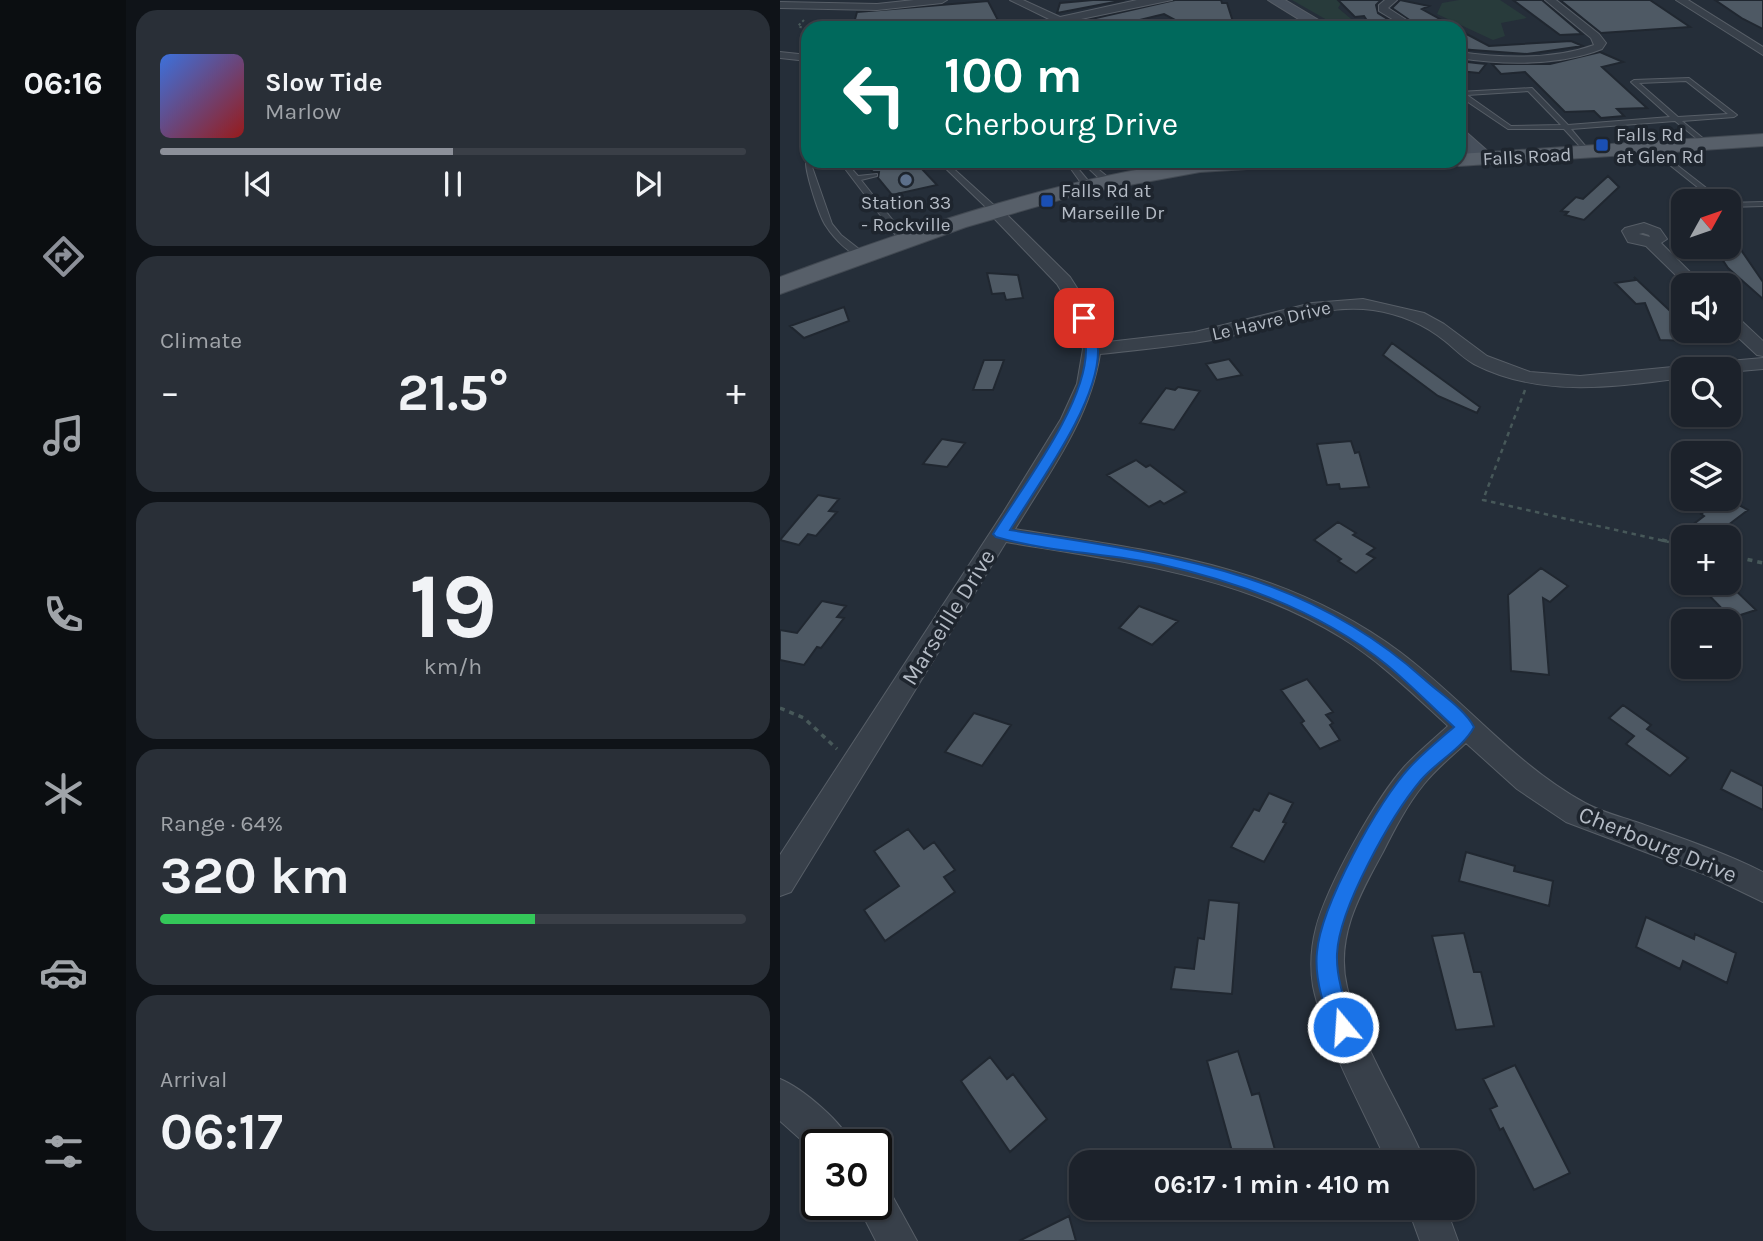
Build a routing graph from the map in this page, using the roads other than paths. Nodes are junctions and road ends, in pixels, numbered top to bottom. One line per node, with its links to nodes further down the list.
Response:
1 (942, 0): 9 (street)
2 (1015, 0): 10 (street)
3 (1167, 0): 8 (street)
4 (1275, 0): 11 (main road)
5 (1392, 0): 12 (street)
6 (1550, 0): 15 (street)
7 (1681, 0): 13 (street)
8 (1145, 1): 10 (street)
9 (780, 5)
10 (1061, 21)
11 (1314, 21)
12 (1403, 21)
13 (1762, 52)
14 (780, 55): 16 (street)
15 (1466, 56)
16 (801, 57)
17 (1466, 94): 20 (lane)
18 (1466, 98): 20 (lane)
19 (1676, 119): 19 (lane); 20 (lane); 23 (lane)
20 (1566, 127): 25 (lane)
21 (1762, 140): 23 (main road, Falls Road)
22 (1466, 142): 26 (main road)
23 (1708, 145): 24 (main road, Falls Road)
24 (1653, 149): 25 (main road, Falls Road); 37 (lane)
25 (1588, 153): 26 (main road, Falls Road)
26 (1485, 159): 27 (main road, Falls Road)
27 (1466, 160)
28 (809, 168): 43 (lane)
29 (848, 168): 35 (lane)
30 (948, 168): 40 (lane)
31 (1075, 168): 36 (lane)
32 (1088, 168): 36 (lane)
33 (1182, 168): 36 (main road)
34 (875, 175): 35 (lane)
35 (856, 179): 41 (lane)
36 (1097, 183): 40 (main road)
37 (1704, 189)
38 (1762, 204): 39 (lane)
39 (1741, 205)
40 (994, 210): 41 (main road); 47 (street, Marseille Drive)
41 (903, 239): 43 (main road)
42 (1651, 242): 44 (street)
43 (861, 255): 45 (main road)
44 (1683, 273)
45 (780, 286)
46 (1741, 331): 48 (street)
47 (1092, 349): 51 (street, Le Havre Drive); 52 (street, Marseille Drive)
48 (1762, 351)
49 (1762, 363): 50 (street)
50 (1741, 365)
51 (1671, 373)
52 (1001, 534): 53 (street, Cherbourg Drive); 54 (street, Marseille Drive)
53 (1465, 727): 55 (street, Cherbourg Drive); 58 (street)
54 (780, 881)
55 (1762, 888)
56 (780, 1097): 57 (street)
57 (816, 1129)
58 (1400, 1150)
59 (886, 1220): 61 (street)
60 (1431, 1220): 62 (street)
61 (898, 1241)
62 (1439, 1241)

